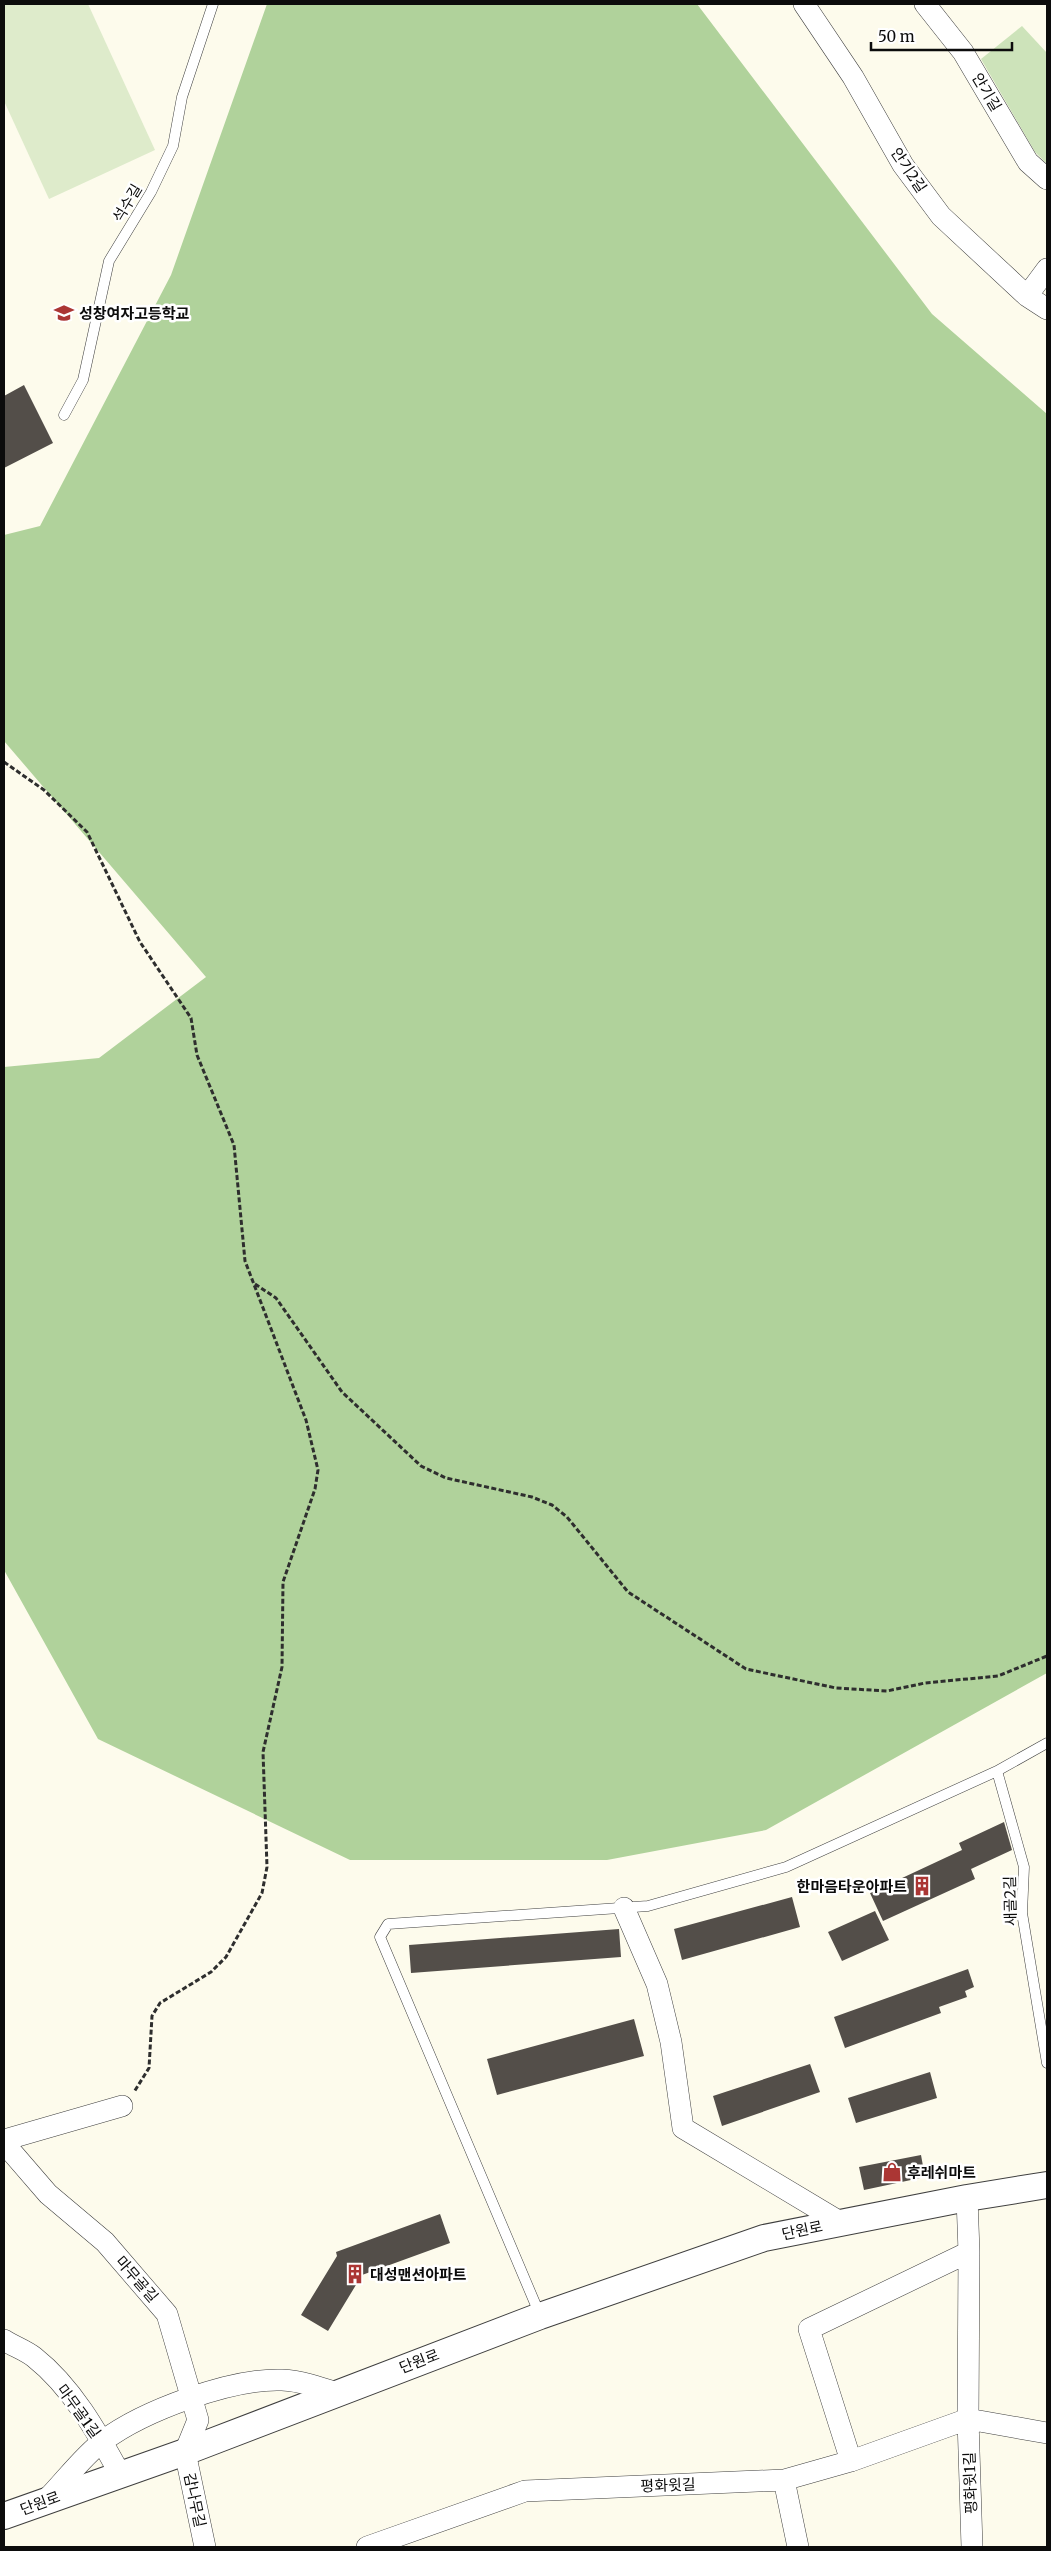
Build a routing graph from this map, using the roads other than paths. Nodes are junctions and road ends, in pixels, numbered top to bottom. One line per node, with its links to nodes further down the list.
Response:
1 (213, 4): 8 (lane, 석수길)
2 (925, 4): 4 (street, 안기길)
3 (810, 6): 6 (street, 안기2길)
4 (1047, 179)
5 (1047, 269): 6 (street)
6 (1027, 296): 7 (street, 안기2길)
7 (1047, 309)
8 (64, 415)
9 (1047, 1743): 10 (lane)
10 (997, 1771): 11 (lane); 12 (lane, 새골2길)
11 (624, 1908): 17 (street, 단원로); 19 (lane)
12 (1047, 2063)
13 (122, 2106): 14 (street, 마무골길)
14 (4, 2141): 22 (street, 마무골길)
15 (1047, 2185): 16 (street, 단원로)
16 (967, 2198): 17 (street, 단원로); 18 (street)
17 (840, 2222): 19 (street, 단원로)
18 (969, 2252): 23 (street); 27 (street)
19 (540, 2316): 21 (street, 단원로)
20 (4, 2340): 25 (street, 마무골1길)
21 (337, 2393): 22 (street); 26 (street, 단원로)
22 (192, 2398): 25 (street); 26 (street, 마무골길)
23 (968, 2419): 24 (street); 27 (street, 평화윗길); 35 (street, 평화윗1길)
24 (1047, 2434)
25 (102, 2442): 28 (street, 마무골1길); 30 (street)
26 (185, 2452): 28 (street, 단원로); 32 (street, 감나무길)
27 (851, 2461): 29 (street, 평화윗길)
28 (120, 2474): 30 (street, 단원로)
29 (784, 2480): 33 (street, 평화윗길); 34 (street)
30 (45, 2501): 31 (street, 단원로)
31 (4, 2516)
32 (205, 2547)
33 (367, 2547)
34 (798, 2547)
35 (972, 2547)

